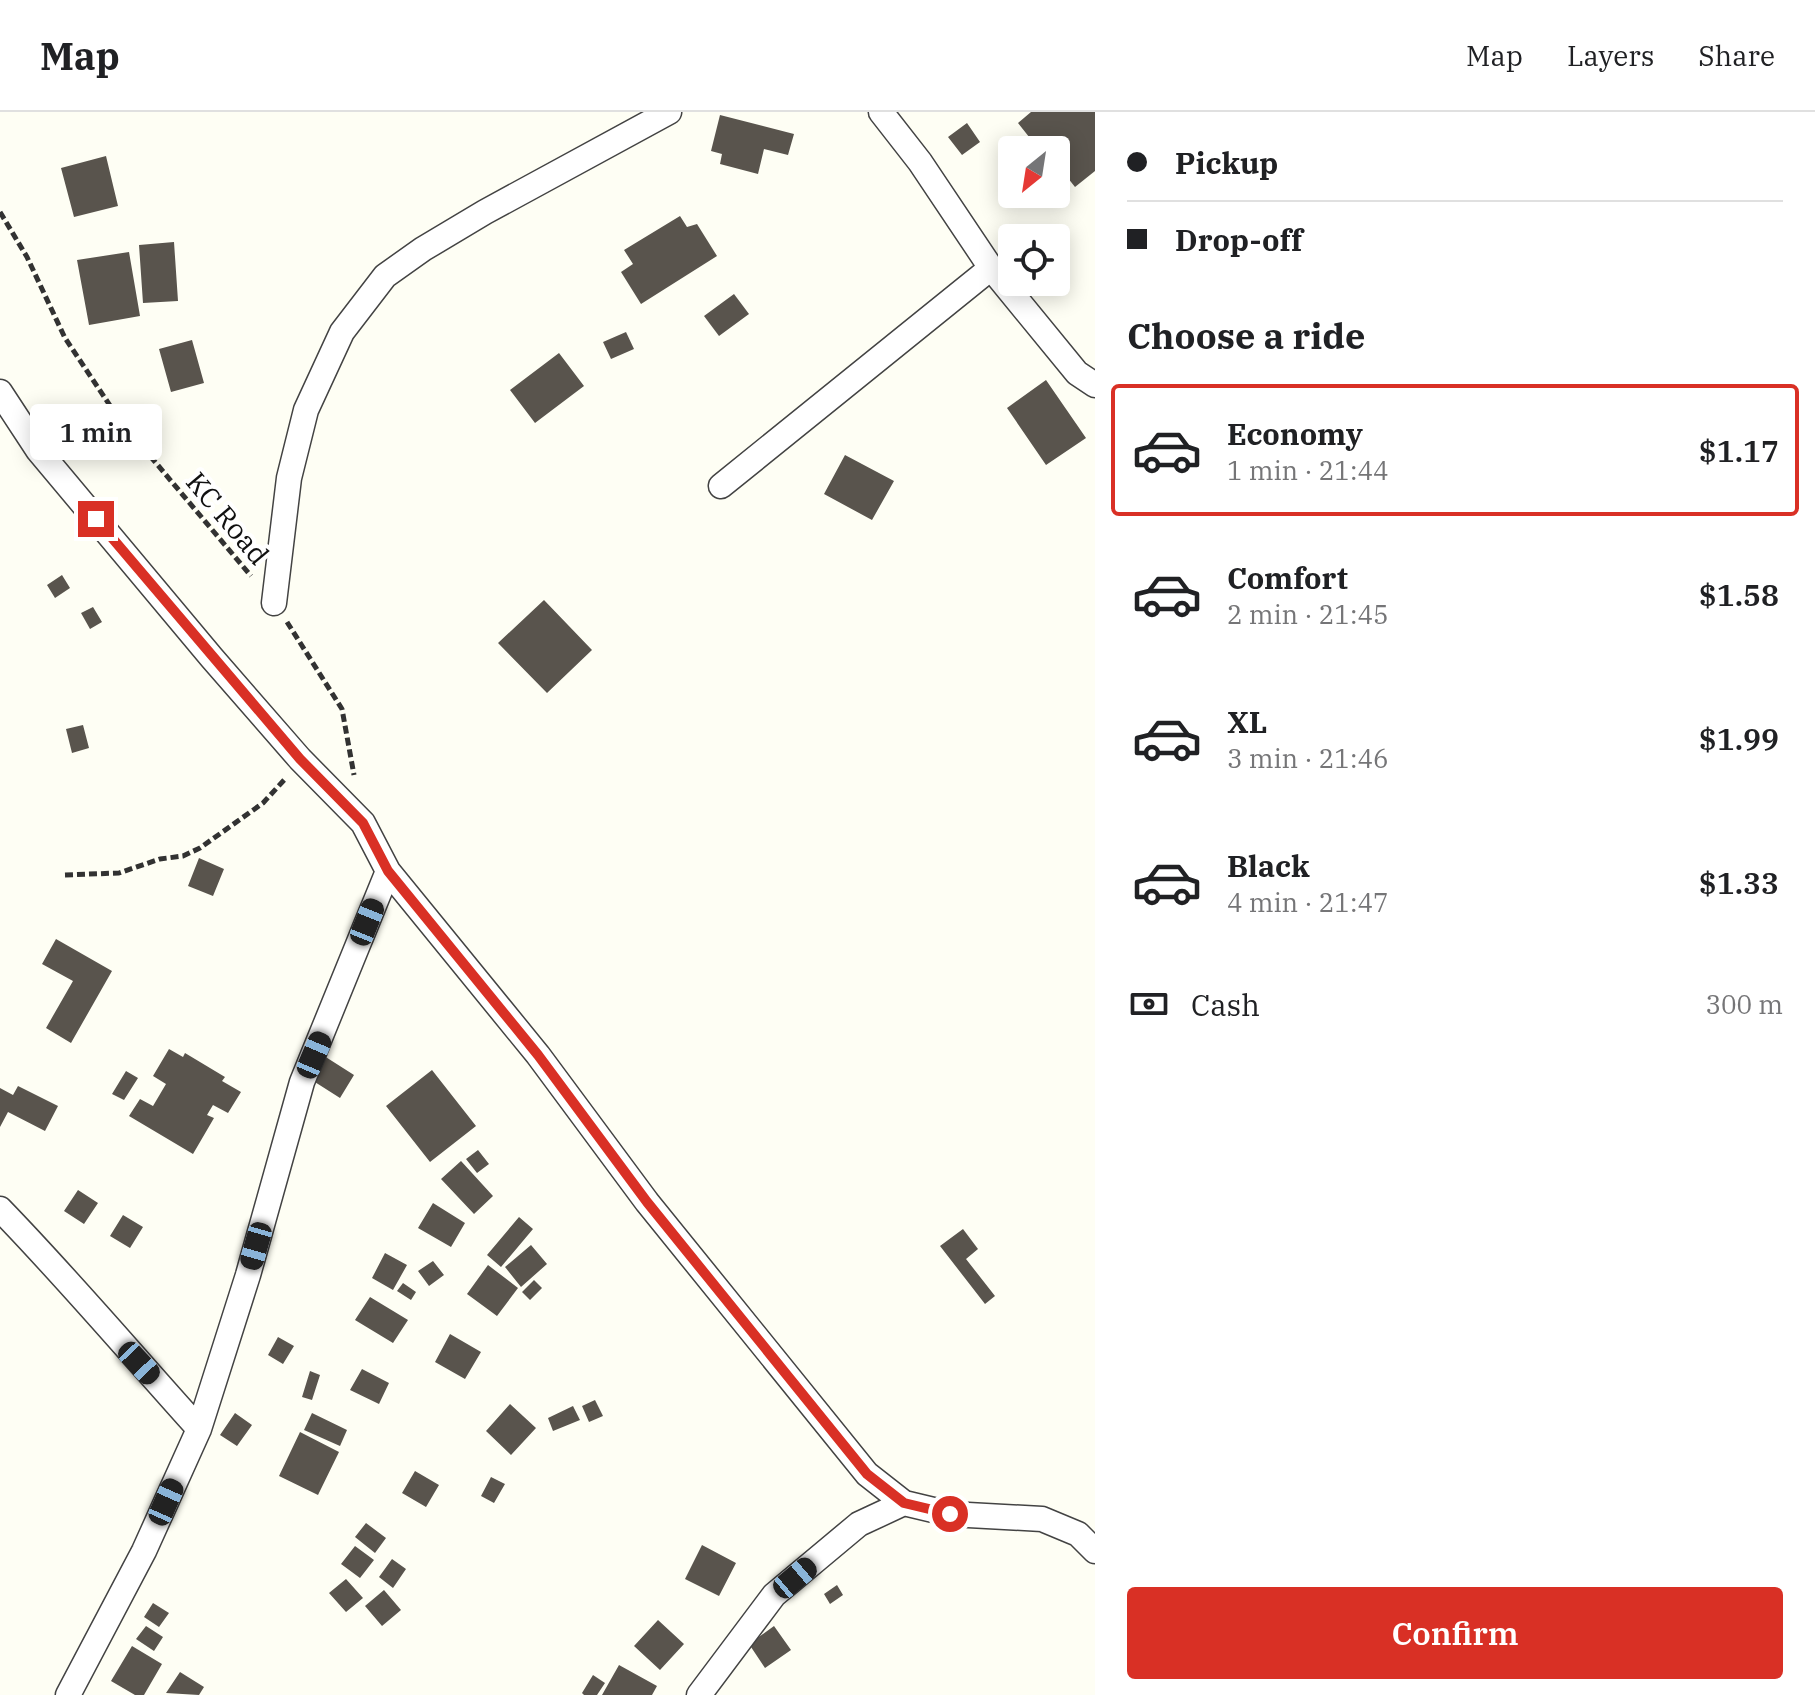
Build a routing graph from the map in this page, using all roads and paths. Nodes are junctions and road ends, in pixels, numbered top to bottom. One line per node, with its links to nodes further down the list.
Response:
1 (669, 112): 8 (street)
2 (881, 112): 4 (street)
3 (0, 212): 8 (path, KC Road)
4 (991, 268): 5 (street); 7 (street)
5 (1095, 385)
6 (0, 392): 9 (street)
7 (721, 486)
8 (274, 603): 10 (path, KC Road)
9 (300, 759): 11 (street); 12 (path)
10 (355, 780)
11 (388, 871): 14 (street); 15 (street)
12 (65, 875)
13 (0, 1209): 14 (street)
14 (199, 1429): 17 (street)
15 (904, 1503): 16 (street); 18 (street)
16 (1095, 1551)
17 (68, 1695)
18 (699, 1695)

